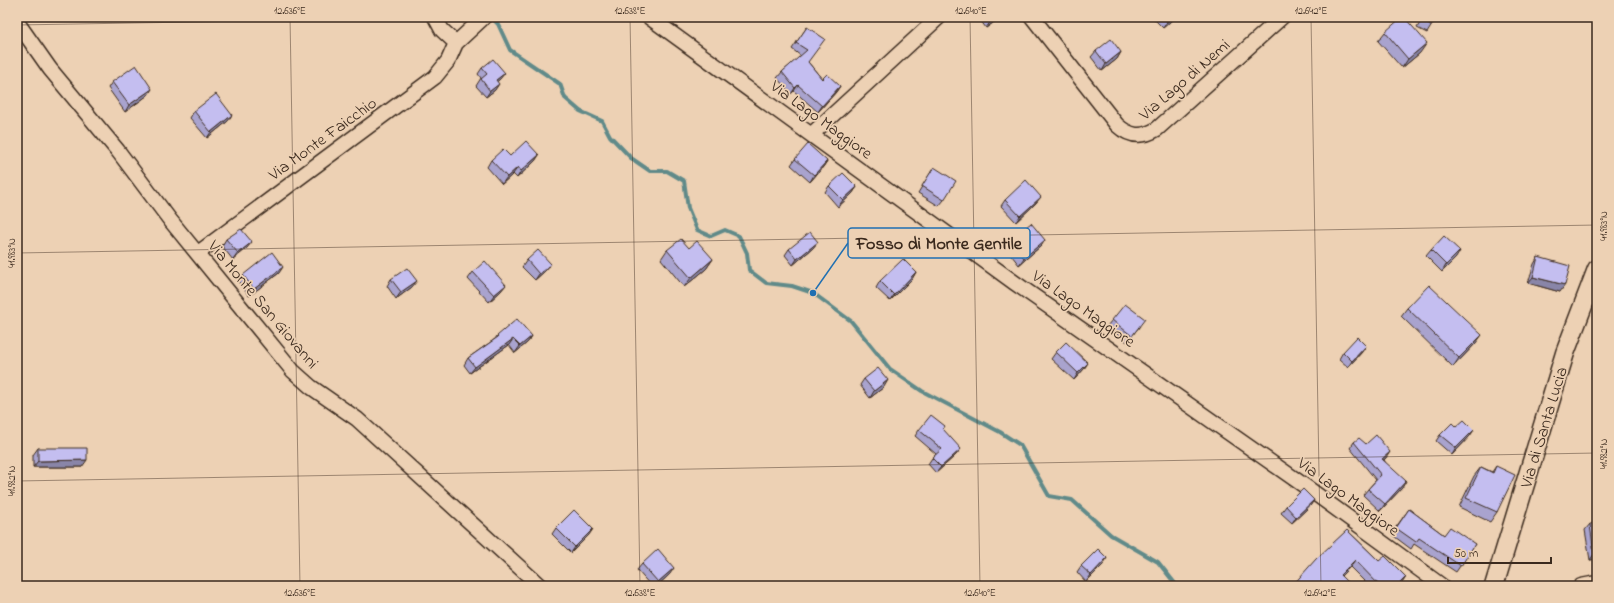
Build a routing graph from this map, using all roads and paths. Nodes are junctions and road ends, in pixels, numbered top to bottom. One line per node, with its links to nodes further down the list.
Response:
1 (435, 17): 8 (street)
2 (484, 17): 8 (street)
3 (649, 17): 9 (street, Via Lago Maggiore)
4 (939, 17): 9 (street)
5 (1032, 17): 6 (street, Via Lago di Nemi)
6 (1282, 17)
7 (17, 22): 10 (street, Via Monte San Giovanni)
8 (456, 43): 10 (street, Via Monte Faicchio)
9 (812, 134): 14 (street, Via Lago Maggiore)
10 (198, 253): 13 (street, Via Monte San Giovanni)
11 (1597, 269): 15 (street, Via di Santa Lucia)
12 (1597, 583): 16 (street)
13 (540, 586)
14 (1442, 586)
15 (1494, 586)
16 (1581, 586)

